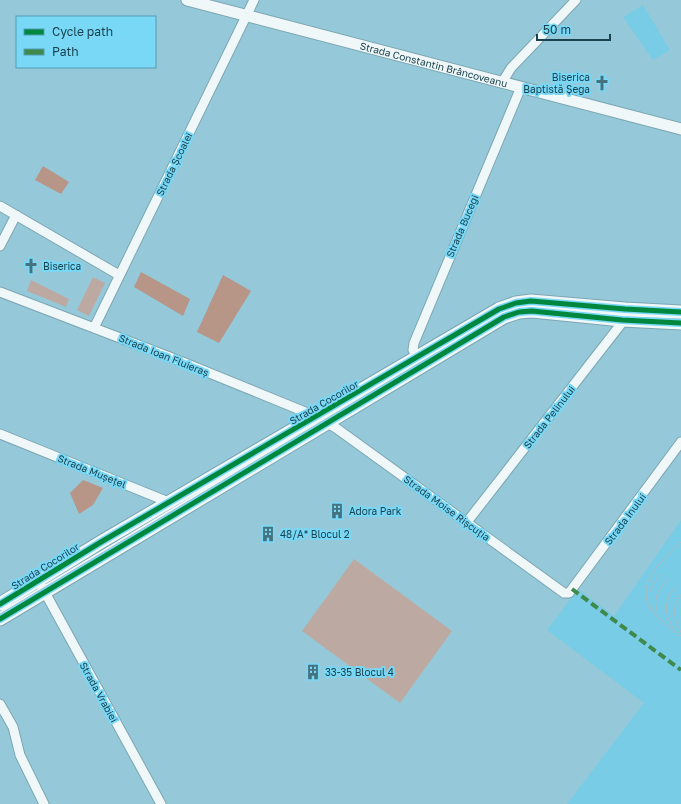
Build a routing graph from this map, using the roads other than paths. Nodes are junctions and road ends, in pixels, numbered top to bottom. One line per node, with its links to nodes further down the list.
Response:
1 (187, 0): 4 (street, Strada Constantin Brâncoveanu)
2 (254, 0): 4 (street, Strada Școalei)
3 (576, 0): 5 (street)
4 (246, 16): 5 (street, Strada Constantin Brâncoveanu); 11 (street, Strada Școalei)
5 (503, 81): 6 (street, Strada Constantin Brâncoveanu)
6 (521, 87): 7 (street, Strada Constantin Brâncoveanu); 17 (street, Strada Bucegi)
7 (681, 128)
8 (0, 206): 9 (street)
9 (16, 215): 10 (street); 11 (street)
10 (0, 246)
11 (120, 275): 16 (street, Strada Școalei)
12 (0, 292): 16 (street, Strada Ioan Fluieraș)
13 (681, 312): 14 (main road, Strada Cocorilor)
14 (624, 314): 15 (main road, Strada Cocorilor); 17 (main road, Strada Cocorilor); 24 (street, Strada Pelinului)
15 (681, 323)
16 (94, 328): 18 (street, Strada Ioan Fluieraș)
17 (420, 361): 18 (main road, Strada Cocorilor); 19 (main road, Strada Cocorilor)
18 (316, 416): 19 (street, Strada Ioan Fluieraș); 22 (main road, Strada Cocorilor)
19 (327, 423): 23 (main road, Strada Cocorilor); 24 (street, Strada Moise Rișcuția)
20 (0, 434): 22 (street, Strada Mușețel)
21 (681, 442): 26 (street, Strada Inului)
22 (170, 502): 23 (street, Strada Mușețel); 25 (main road, Strada Cocorilor)
23 (184, 508): 25 (main road, Strada Cocorilor)
24 (467, 522): 26 (street, Strada Moise Rișcuția)
25 (41, 586): 27 (main road, Strada Cocorilor); 28 (main road, Strada Cocorilor); 31 (street, Strada Vrabiei)
26 (567, 593)
27 (0, 604)
28 (0, 619)
29 (0, 704): 30 (street)
30 (44, 804)
31 (161, 804)

